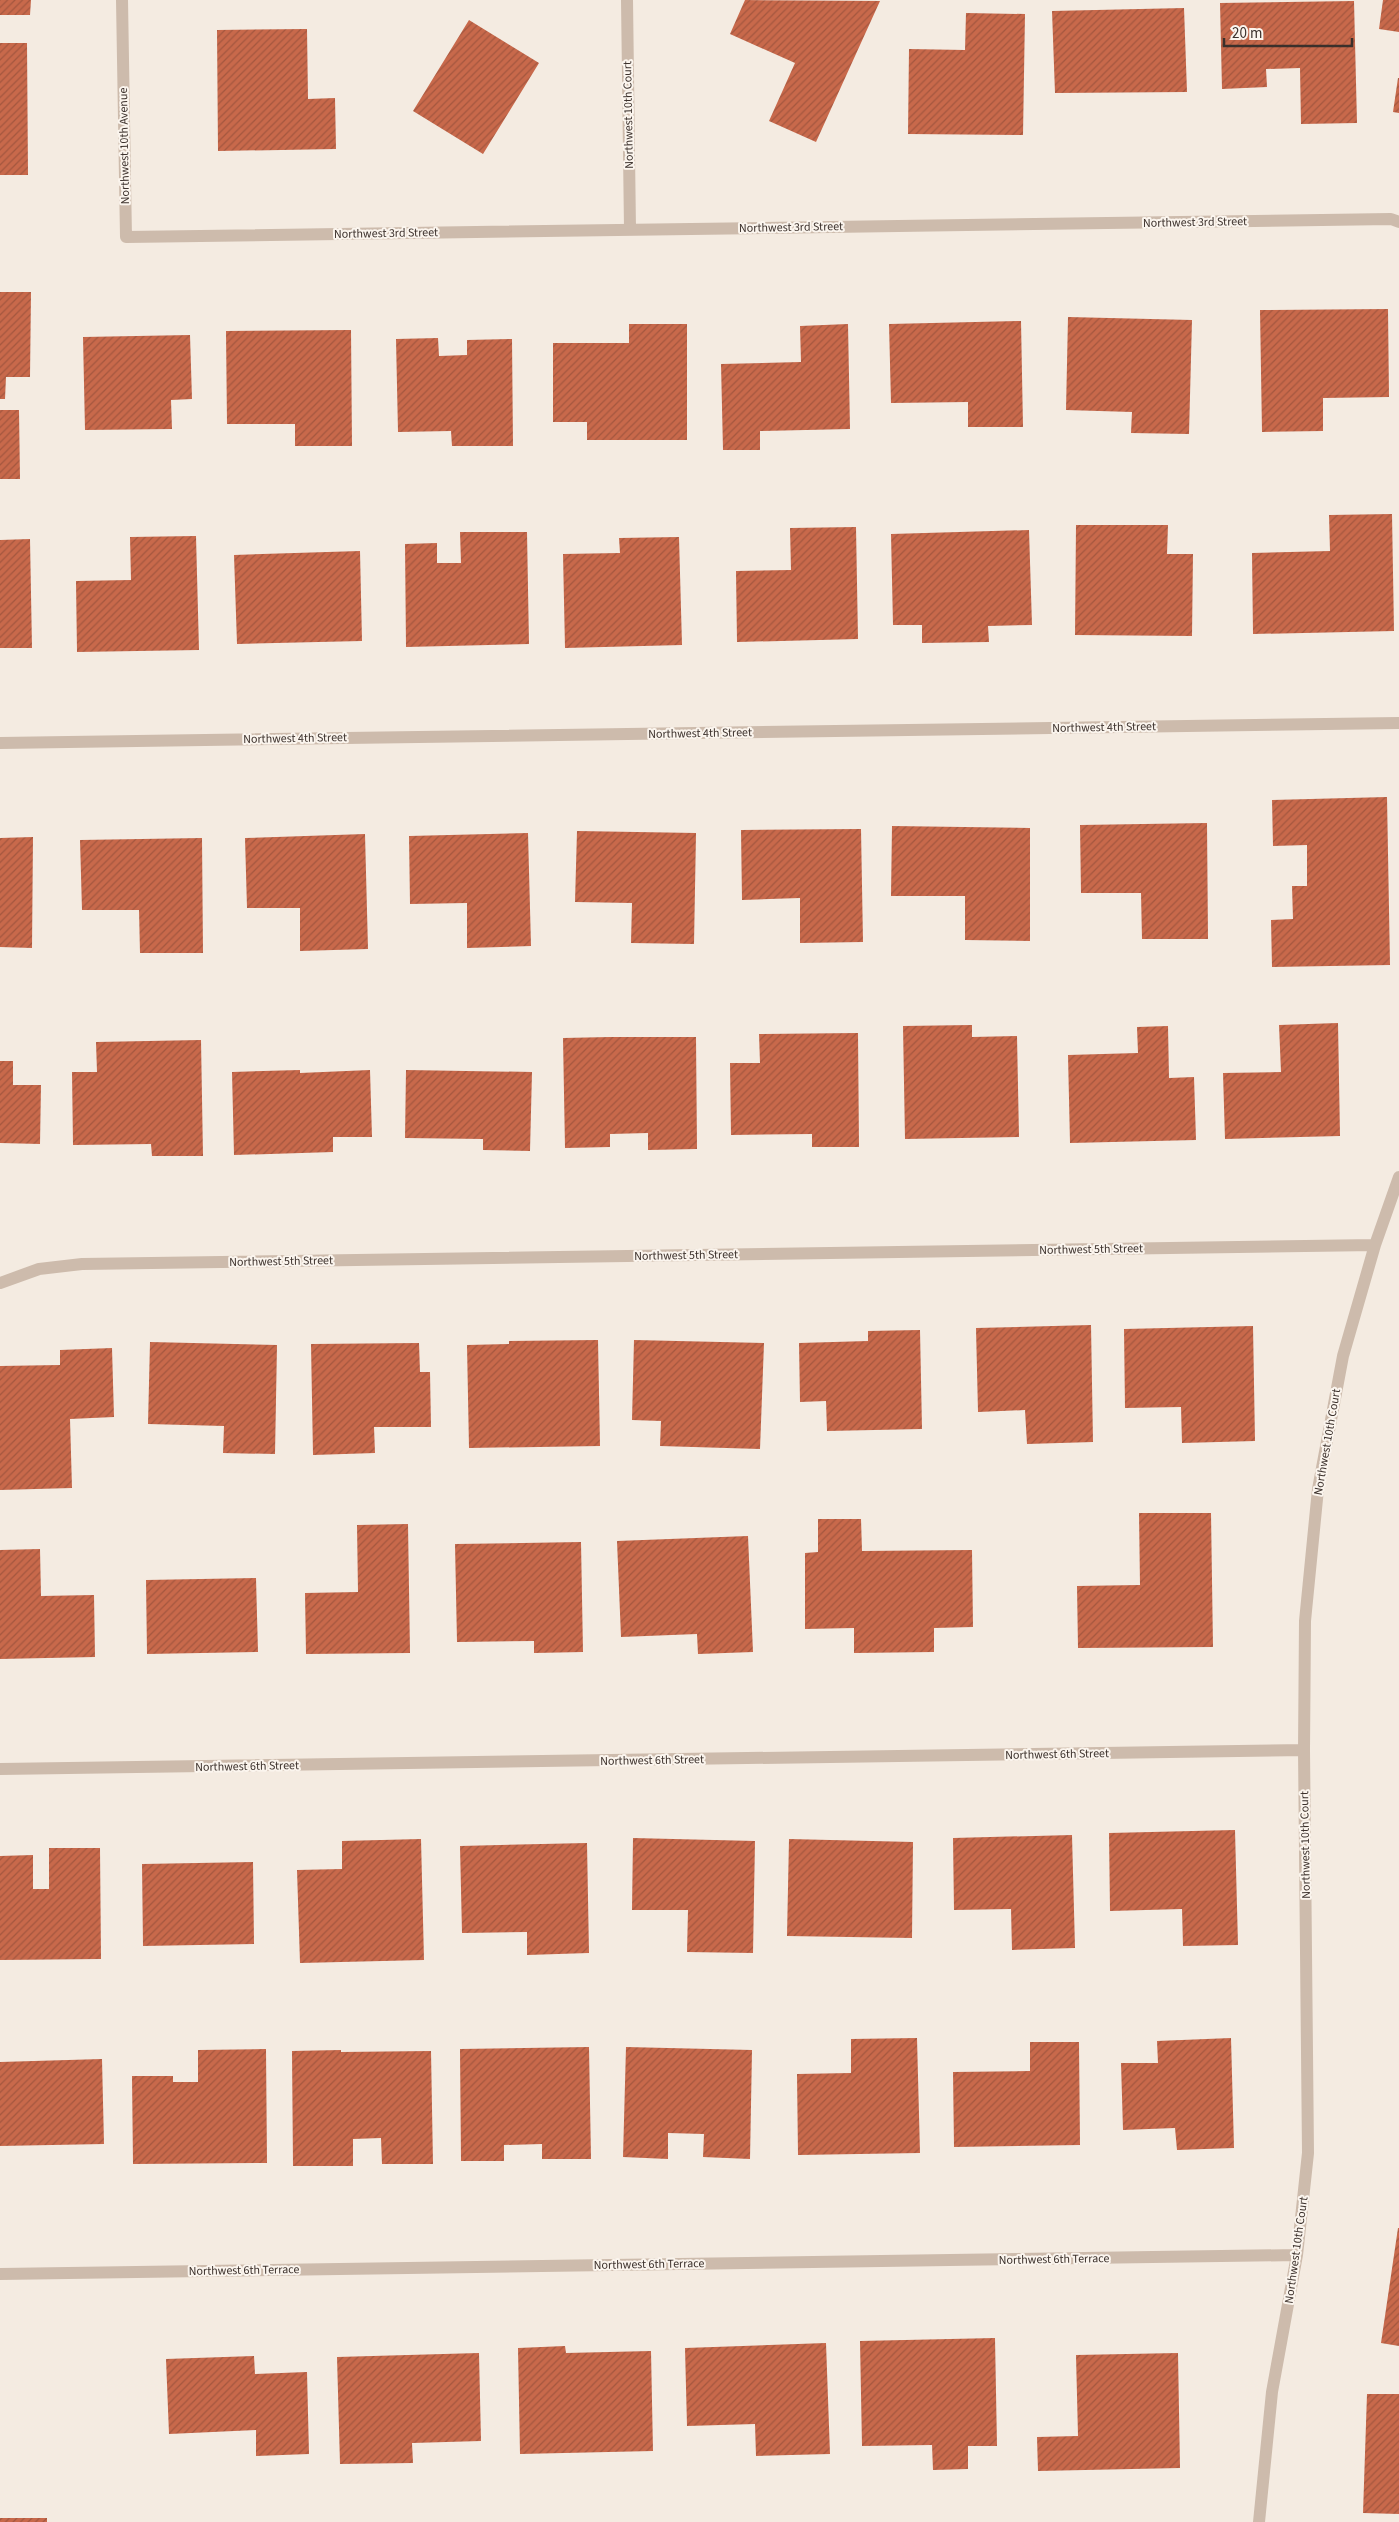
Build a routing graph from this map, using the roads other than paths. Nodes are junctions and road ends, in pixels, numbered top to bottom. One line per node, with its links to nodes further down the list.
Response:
1 (122, 0): 5 (street, Northwest 10th Avenue)
2 (627, 0): 4 (street, Northwest 10th Court)
3 (1399, 222): 4 (street, Northwest 3rd Street)
4 (630, 229): 5 (street, Northwest 3rd Street)
5 (182, 236)
6 (1399, 723): 7 (street, Northwest 4th Street)
7 (0, 743)
8 (1399, 1177): 9 (street, Northwest 10th Court)
9 (1375, 1245): 10 (street, Northwest 5th Street); 11 (street, Northwest 10th Court)
10 (0, 1283)
11 (1304, 1750): 12 (street, Northwest 6th Street); 13 (street, Northwest 10th Court)
12 (0, 1769)
13 (1297, 2255): 14 (street, Northwest 6th Terrace); 15 (street, Northwest 10th Court)
14 (0, 2274)
15 (1260, 2522)

